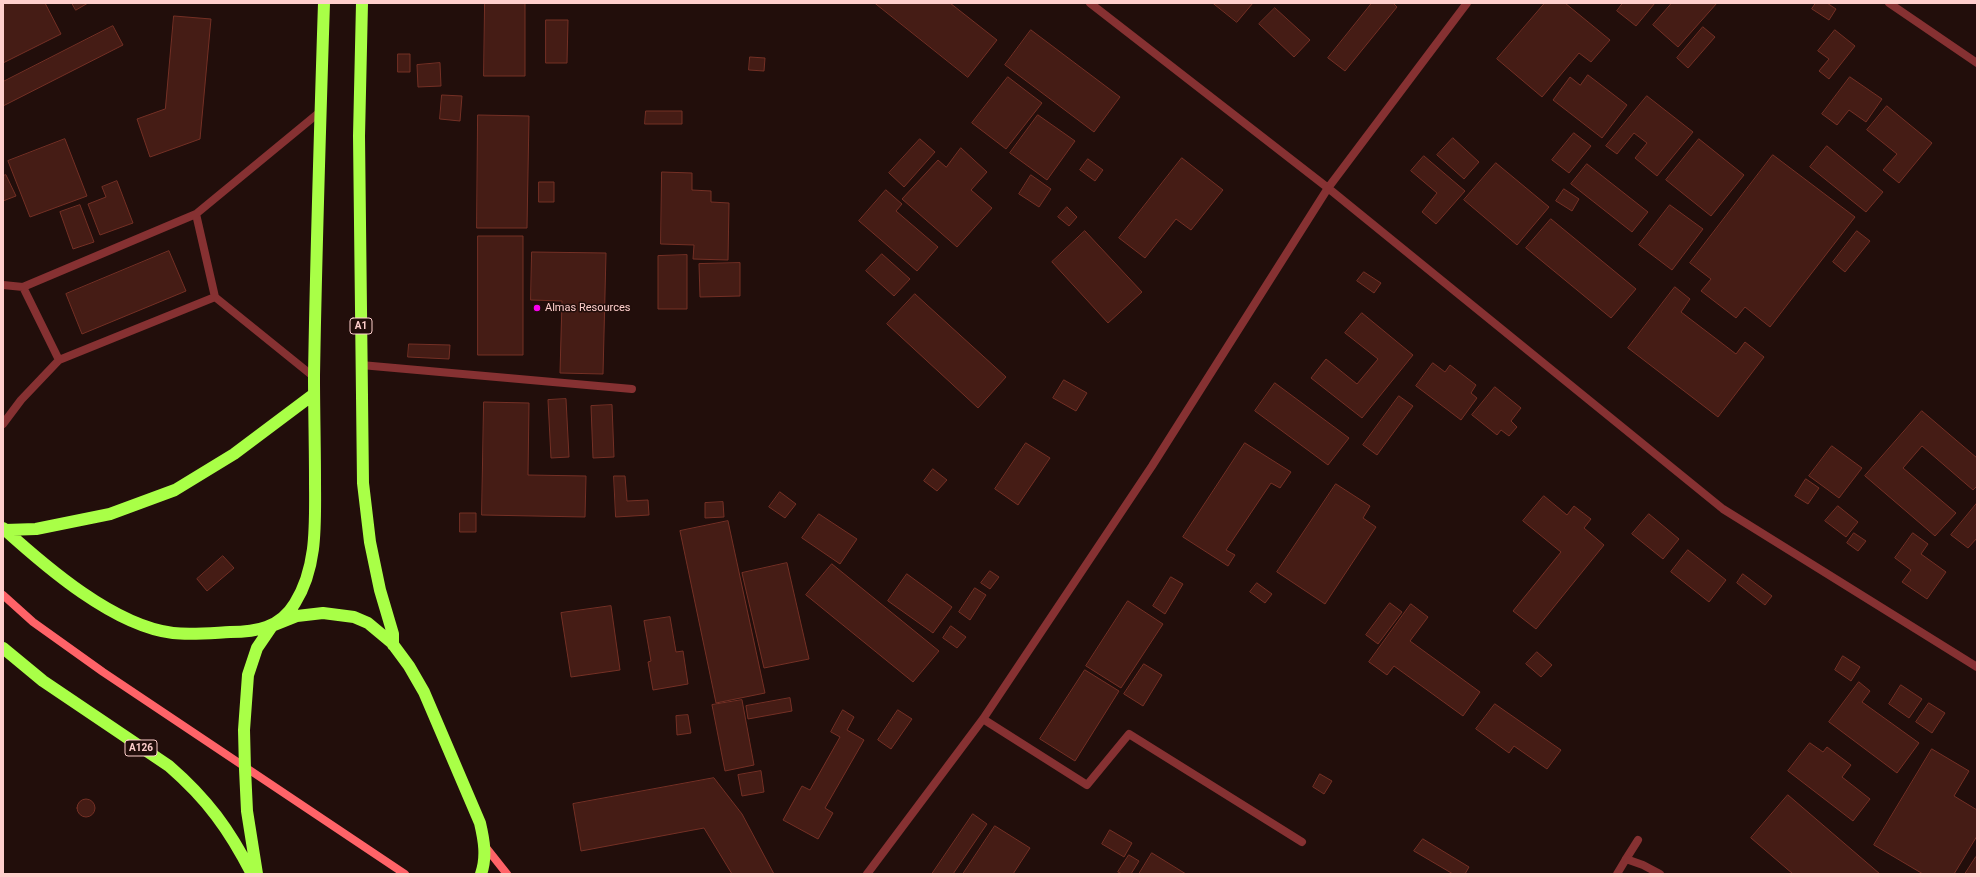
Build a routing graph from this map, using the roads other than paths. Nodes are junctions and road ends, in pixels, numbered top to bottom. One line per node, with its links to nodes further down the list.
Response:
1 (324, 3): 7 (highway)
2 (362, 3): 14 (highway, A1)
3 (1090, 3): 8 (street)
4 (1467, 3): 8 (street)
5 (1889, 3): 6 (street)
6 (1977, 63)
7 (321, 111): 9 (street); 15 (highway)
8 (1328, 188): 24 (street); 25 (street)
9 (196, 214): 11 (street); 12 (street)
10 (3, 285): 11 (street)
11 (23, 287): 13 (street)
12 (215, 297): 13 (street); 15 (street)
13 (59, 360): 18 (street)
14 (361, 365): 16 (street); 22 (highway, A1)
15 (314, 377): 17 (highway)
16 (632, 389)
17 (314, 394): 19 (highway); 21 (highway)
18 (3, 424)
19 (4, 529): 21 (highway)
20 (3, 595): 32 (main road)
21 (272, 626): 22 (highway); 31 (highway)
22 (393, 645): 28 (highway)
23 (3, 648): 30 (highway, A126)
24 (1977, 666)
25 (983, 719): 27 (street); 35 (street)
26 (1638, 840): 29 (street)
27 (1302, 842)
28 (484, 845): 33 (highway); 34 (main road)
29 (1626, 859): 36 (street); 37 (street)
30 (252, 874)
31 (257, 874)
32 (405, 874)
33 (481, 874)
34 (508, 874)
35 (867, 874)
36 (1617, 874)
37 (1660, 874)

